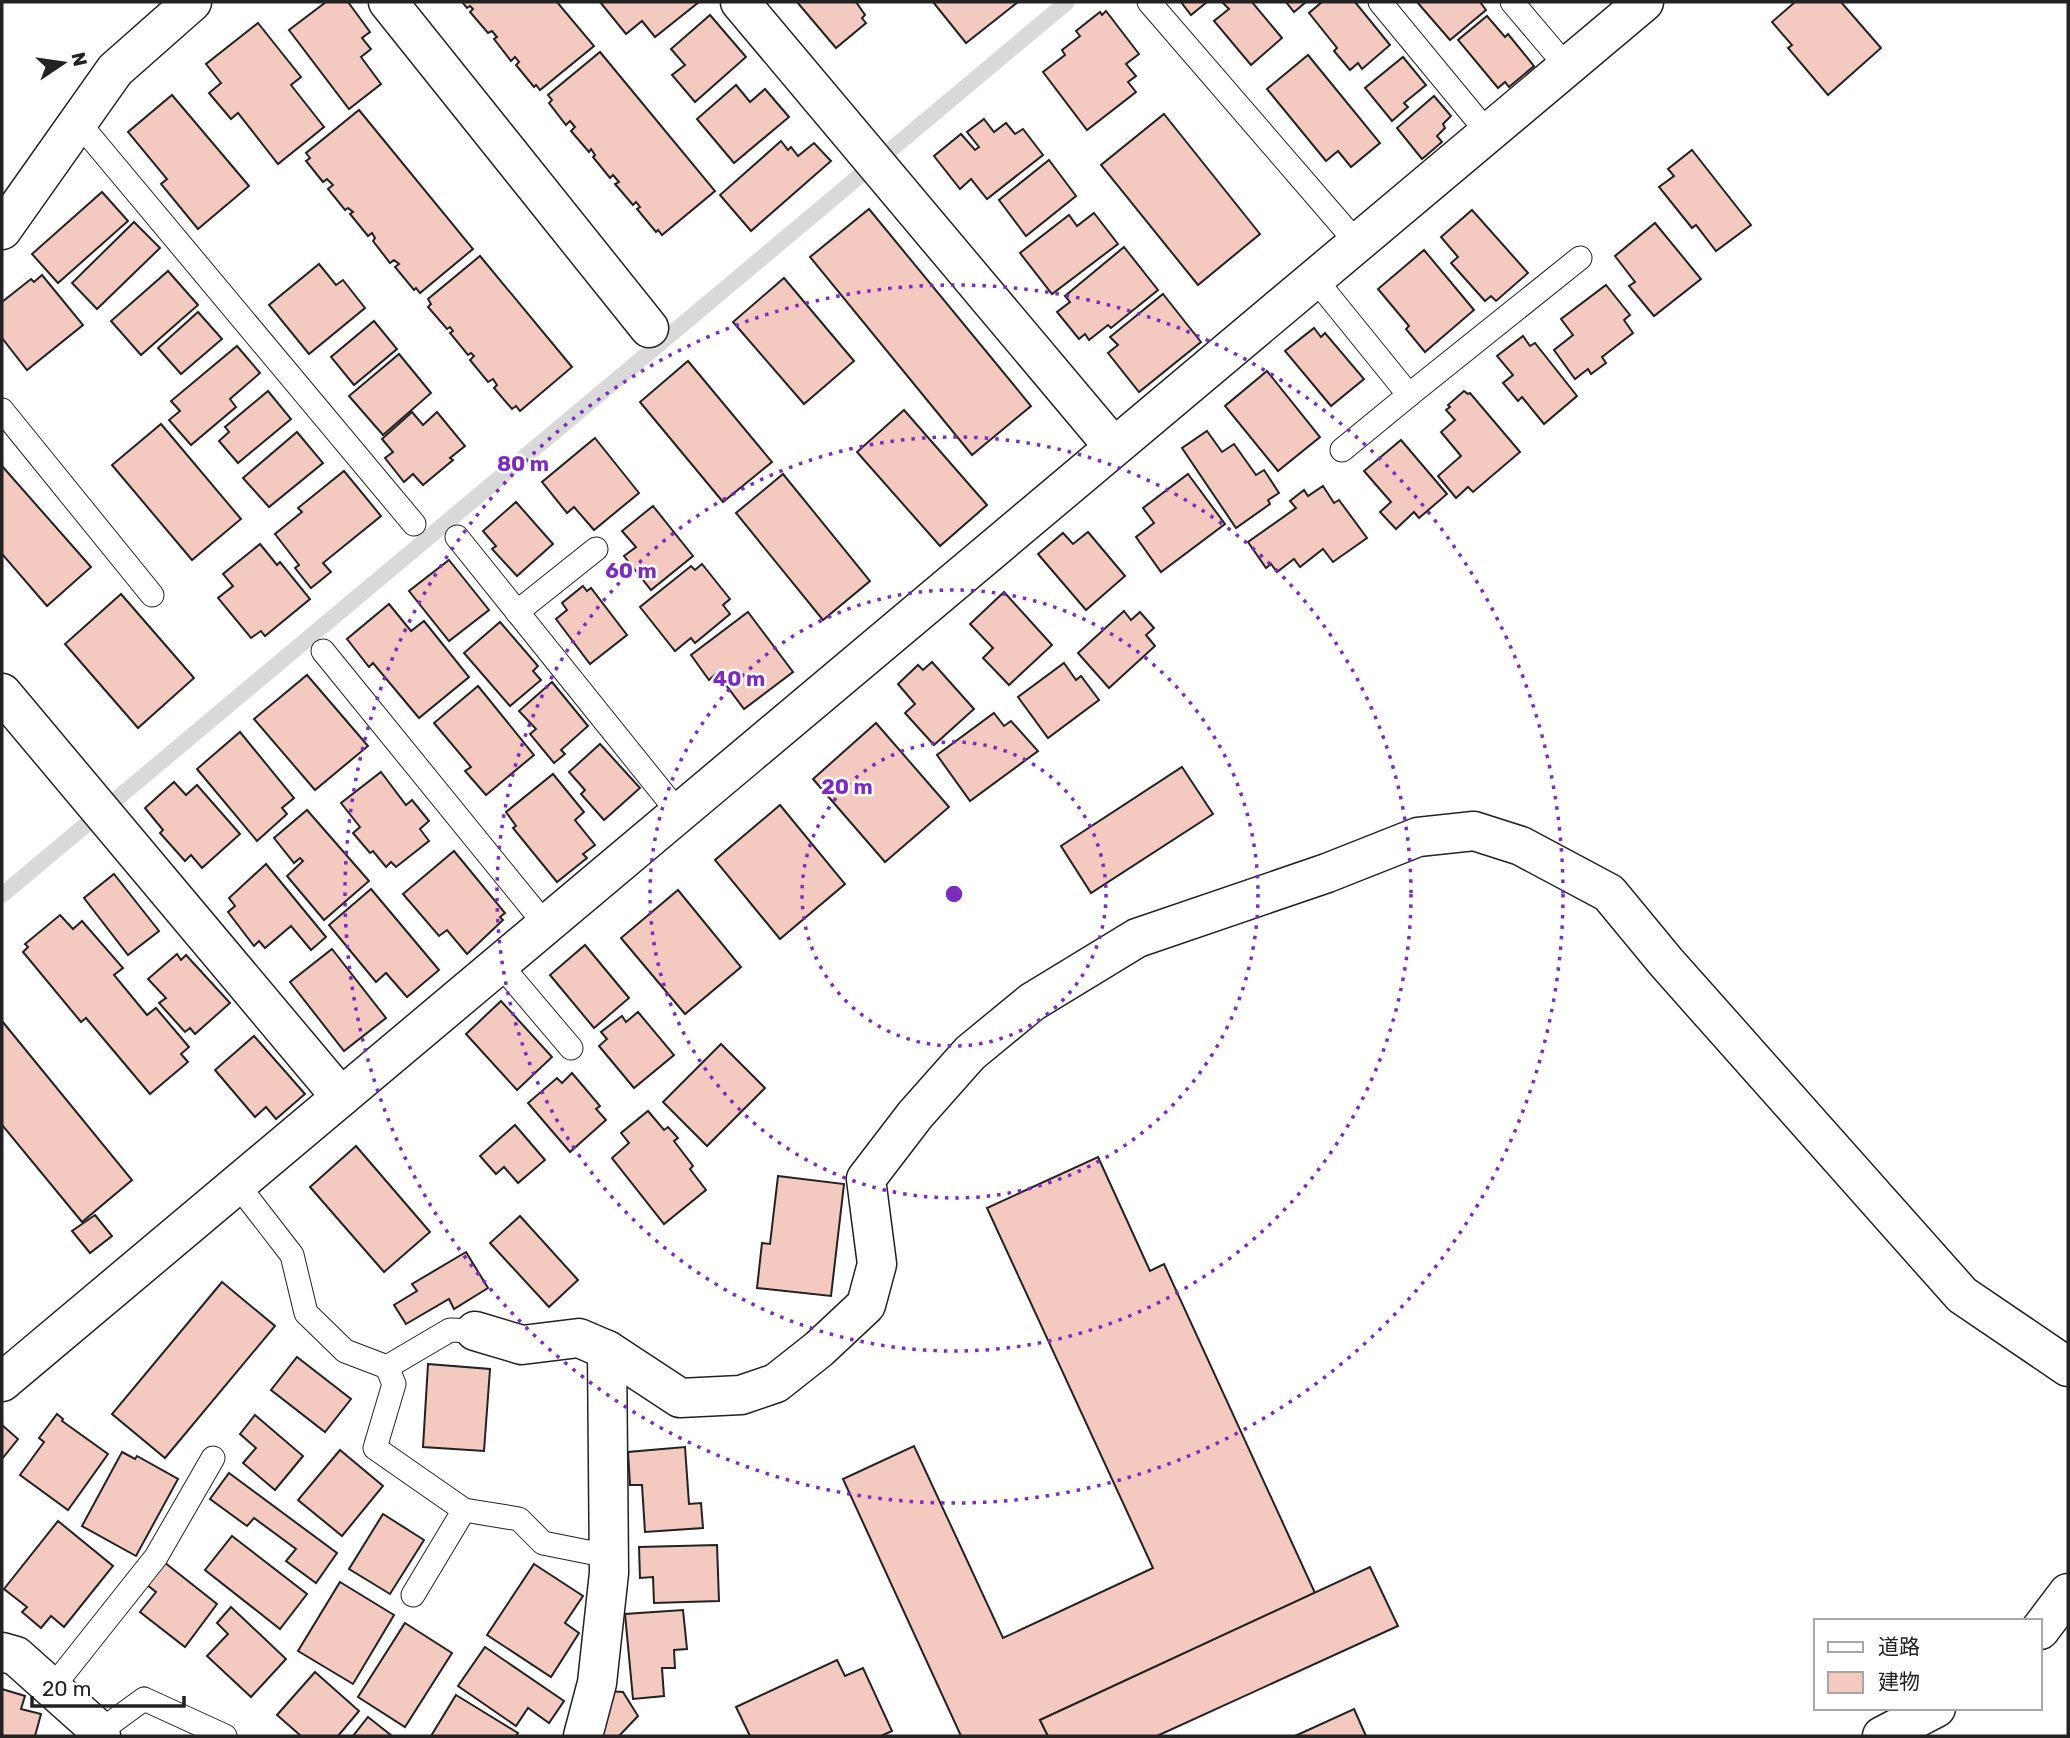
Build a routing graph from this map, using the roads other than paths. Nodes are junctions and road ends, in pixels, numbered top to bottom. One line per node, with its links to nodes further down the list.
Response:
1 (388, 2): 15 (street)
2 (740, 2): 18 (street)
3 (1149, 2): 12 (lane)
4 (1380, 2): 10 (lane)
5 (1512, 2): 8 (lane)
6 (1644, 2): 8 (street)
7 (184, 4): 9 (street)
8 (1567, 67): 10 (street)
9 (78, 122): 11 (street); 20 (lane)
10 (1488, 133): 12 (street)
11 (2, 230)
12 (1358, 244): 14 (street)
13 (1580, 258): 16 (lane)
14 (1315, 279): 16 (lane); 18 (street)
15 (649, 328)
16 (1409, 395): 19 (lane)
17 (2, 410): 23 (lane)
18 (1113, 446): 27 (street)
19 (1342, 450)
20 (414, 524)
21 (457, 537): 24 (lane)
22 (596, 549): 24 (lane)
23 (152, 595)
24 (517, 612): 27 (lane)
25 (323, 651): 28 (lane)
26 (2, 693): 31 (street)
27 (678, 812): 28 (street)
28 (545, 924): 29 (street)
29 (499, 963): 30 (lane); 31 (street)
30 (571, 1048)
31 (341, 1097): 32 (street)
32 (237, 1184): 35 (lane); 37 (street)
33 (475, 1331): 34 (street); 35 (lane)
34 (607, 1350): 36 (street); 40 (street)
35 (387, 1367): 39 (lane)
36 (2068, 1367)
37 (2, 1382)
38 (213, 1458): 45 (lane)
39 (464, 1510): 40 (lane); 42 (lane)
40 (608, 1556): 49 (street)
41 (2068, 1593): 43 (street)
42 (413, 1595)
43 (2042, 1627)
44 (2, 1652): 45 (street)
45 (52, 1688): 47 (street)
46 (1932, 1710): 50 (street)
47 (101, 1733): 48 (lane)
48 (225, 1736)
49 (583, 1736)
50 (1882, 1736)

